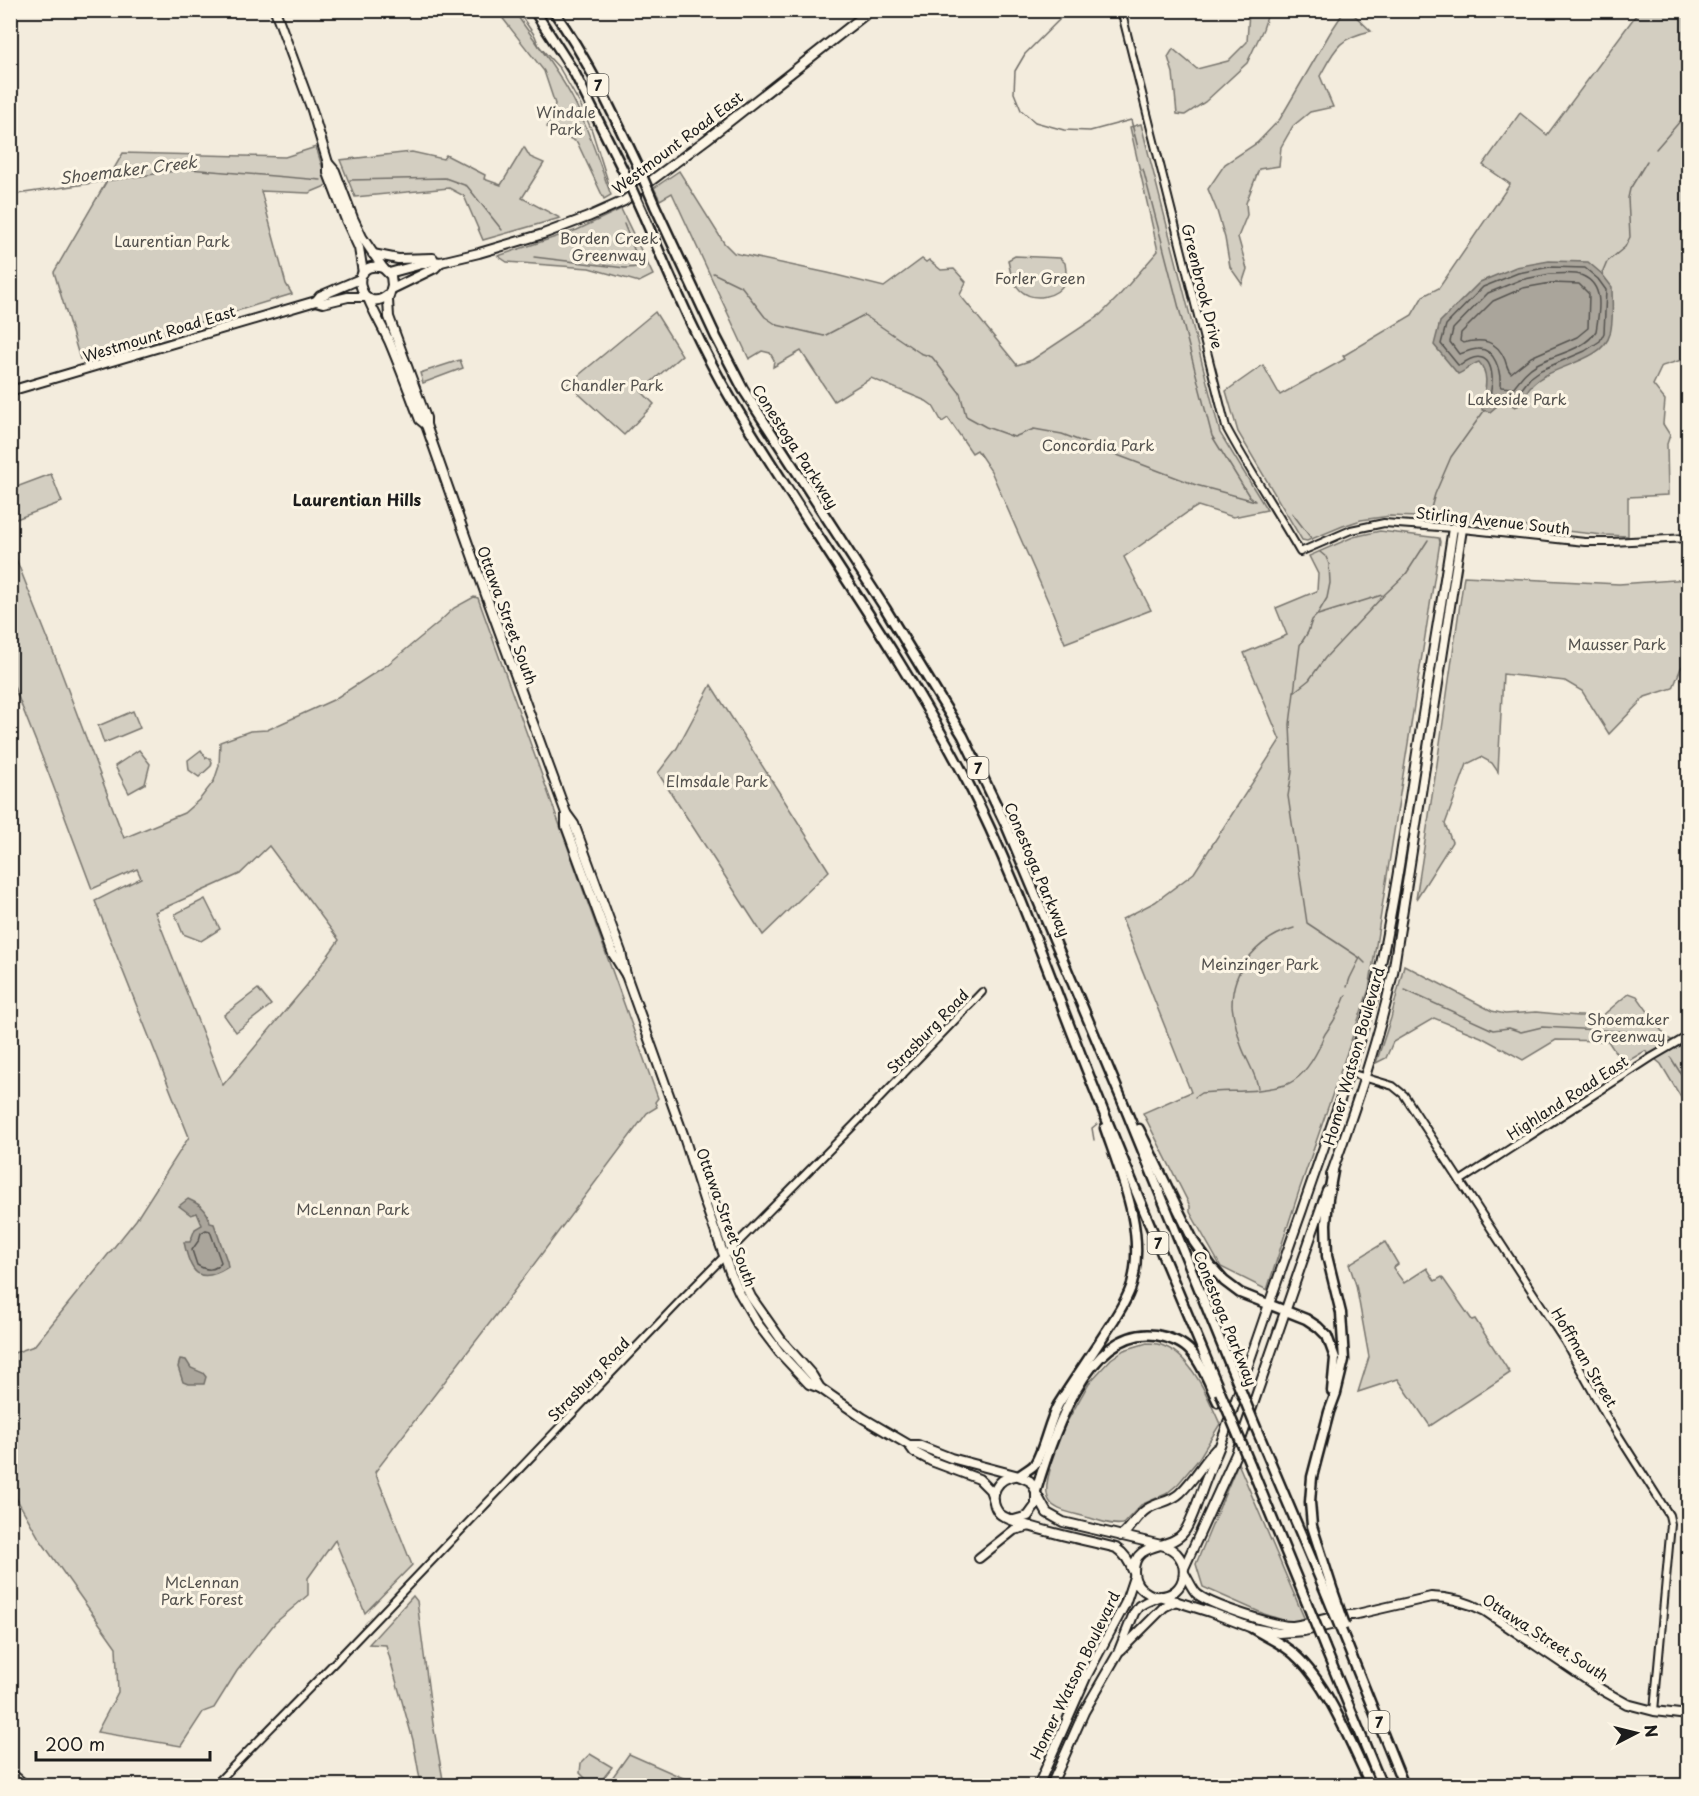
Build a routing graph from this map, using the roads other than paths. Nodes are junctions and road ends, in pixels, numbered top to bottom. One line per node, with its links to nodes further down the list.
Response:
1 (275, 10): 6 (main road)
2 (534, 10): 25 (highway, Conestoga Parkway / 7, bridge)
3 (553, 10): 26 (highway, Conestoga Parkway / 7, bridge)
4 (871, 10): 9 (main road, Westmount Road East)
5 (1121, 10): 20 (street, Greenbrook Drive)
6 (328, 163): 7 (main road); 8 (main road)
7 (359, 248): 11 (main road); 11 (main road)
8 (374, 254): 9 (main road); 10 (main road)
9 (445, 261): 10 (main road); 12 (main road)
10 (386, 271): 11 (main road); 12 (main road)
11 (359, 277): 13 (main road); 14 (main road)
12 (390, 291): 13 (main road); 16 (main road)
13 (368, 297): 14 (main road); 16 (main road)
14 (316, 300): 15 (main road, Westmount Road East)
15 (10, 391)
16 (426, 426): 27 (main road, Ottawa Street South)
17 (1453, 528): 18 (street, Stirling Avenue South); 20 (street, Stirling Avenue South); 23 (main road, Homer Watson Boulevard)
18 (1462, 528): 19 (street, Stirling Avenue South); 24 (main road, Homer Watson Boulevard)
19 (1689, 538)
20 (1300, 552)
21 (982, 992): 30 (street, Strasburg Road)
22 (1689, 1036): 29 (street, Highland Road East)
23 (1350, 1073): 24 (street, Hoffman Street); 32 (main road, Homer Watson Boulevard)
24 (1364, 1077): 28 (main road, Homer Watson Boulevard); 29 (street, Hoffman Street)
25 (1096, 1093): 36 (highway, Conestoga Parkway / 7, bridge); 39 (highway)
26 (1124, 1105): 32 (highway); 49 (highway, Conestoga Parkway / 7, bridge)
27 (682, 1134): 30 (main road, Ottawa Street South); 31 (main road, Ottawa Street South)
28 (1333, 1171): 33 (main road, Homer Watson Boulevard); 35 (highway)
29 (1460, 1181): 55 (street, Hoffman Street)
30 (731, 1249): 31 (street, Strasburg Road); 34 (main road, Ottawa Street South)
31 (724, 1256): 34 (main road, Ottawa Street South); 59 (street, Strasburg Road)
32 (1270, 1300): 33 (highway); 38 (main road, Homer Watson Boulevard)
33 (1284, 1311): 35 (highway); 47 (main road, Homer Watson Boulevard)
34 (820, 1388): 37 (main road, Ottawa Street South)
35 (1329, 1412): 49 (highway)
36 (1238, 1434): 40 (highway, bridge); 63 (highway, Conestoga Parkway / 7, bridge)
37 (909, 1445): 39 (main road, Ottawa Street South); 41 (main road, Ottawa Street South)
38 (1219, 1446): 44 (main road); 45 (main road, Homer Watson Boulevard)
39 (1017, 1476): 40 (main road); 41 (main road)
40 (1037, 1493): 42 (main road); 44 (main road)
41 (994, 1501): 42 (main road)
42 (1013, 1520): 43 (main road)
43 (1032, 1526): 46 (main road); 48 (main road)
44 (1121, 1536): 45 (main road)
45 (1161, 1545): 47 (main road); 48 (main road)
46 (979, 1558)
47 (1184, 1571): 50 (main road); 52 (main road, Ottawa Street South)
48 (1134, 1574): 50 (main road); 60 (main road, Homer Watson Boulevard)
49 (1329, 1592): 64 (highway, Conestoga Parkway / 7, bridge)
50 (1161, 1596): 51 (main road, Ottawa Street South); 54 (main road, Homer Watson Boulevard)
51 (1176, 1601): 53 (main road, Ottawa Street South); 54 (main road)
52 (1353, 1615): 53 (main road, Ottawa Street South); 55 (main road, Ottawa Street South)
53 (1252, 1628): 62 (highway)
54 (1118, 1653): 61 (main road, Homer Watson Boulevard)
55 (1654, 1712): 56 (main road, Ottawa Street South)
56 (1689, 1715)
57 (10, 1771): 58 (street)
58 (28, 1785)
59 (214, 1785)
60 (1038, 1785)
61 (1051, 1785)
62 (1371, 1785)
63 (1382, 1785)
64 (1404, 1785)

